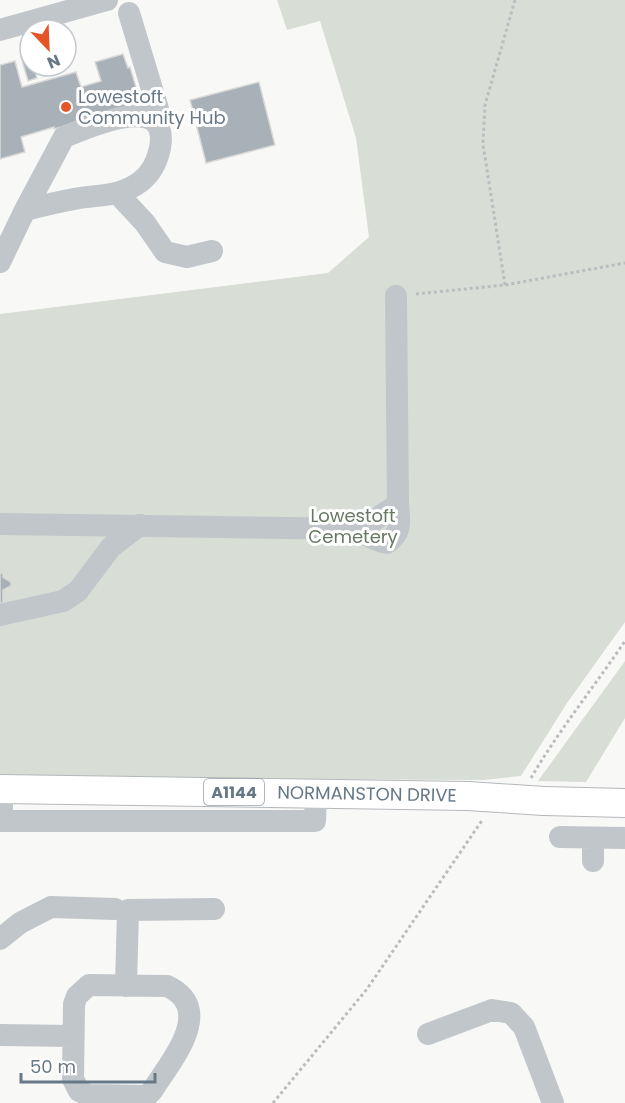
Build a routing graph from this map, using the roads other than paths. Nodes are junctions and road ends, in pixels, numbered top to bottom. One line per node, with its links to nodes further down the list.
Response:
1 (107, 0): 3 (street)
2 (129, 14): 4 (street)
3 (0, 30)
4 (151, 119): 5 (street); 6 (street)
5 (118, 194): 6 (street); 7 (street)
6 (25, 210): 8 (street)
7 (212, 251)
8 (0, 262)
9 (396, 296): 11 (street)
10 (0, 524): 11 (street)
11 (140, 525): 12 (street)
12 (0, 615)
13 (1, 789): 15 (main road, NORMANSTON DRIVE / A1144); 17 (street)
14 (316, 792): 15 (main road, NORMANSTON DRIVE / A1144); 16 (main road, NORMANSTON DRIVE / A1144, bridge); 17 (street)
15 (176, 793): 17 (street)
16 (625, 803)
17 (176, 822)
18 (560, 837): 19 (street)
19 (593, 838): 20 (street); 21 (street)
20 (625, 838)
21 (593, 861)
22 (115, 909): 24 (street)
23 (214, 909): 25 (street)
24 (0, 939)
25 (126, 986): 28 (street); 29 (street)
26 (428, 1034): 30 (street)
27 (0, 1035): 28 (street)
28 (73, 1036): 29 (street)
29 (75, 1097)
30 (554, 1103)

